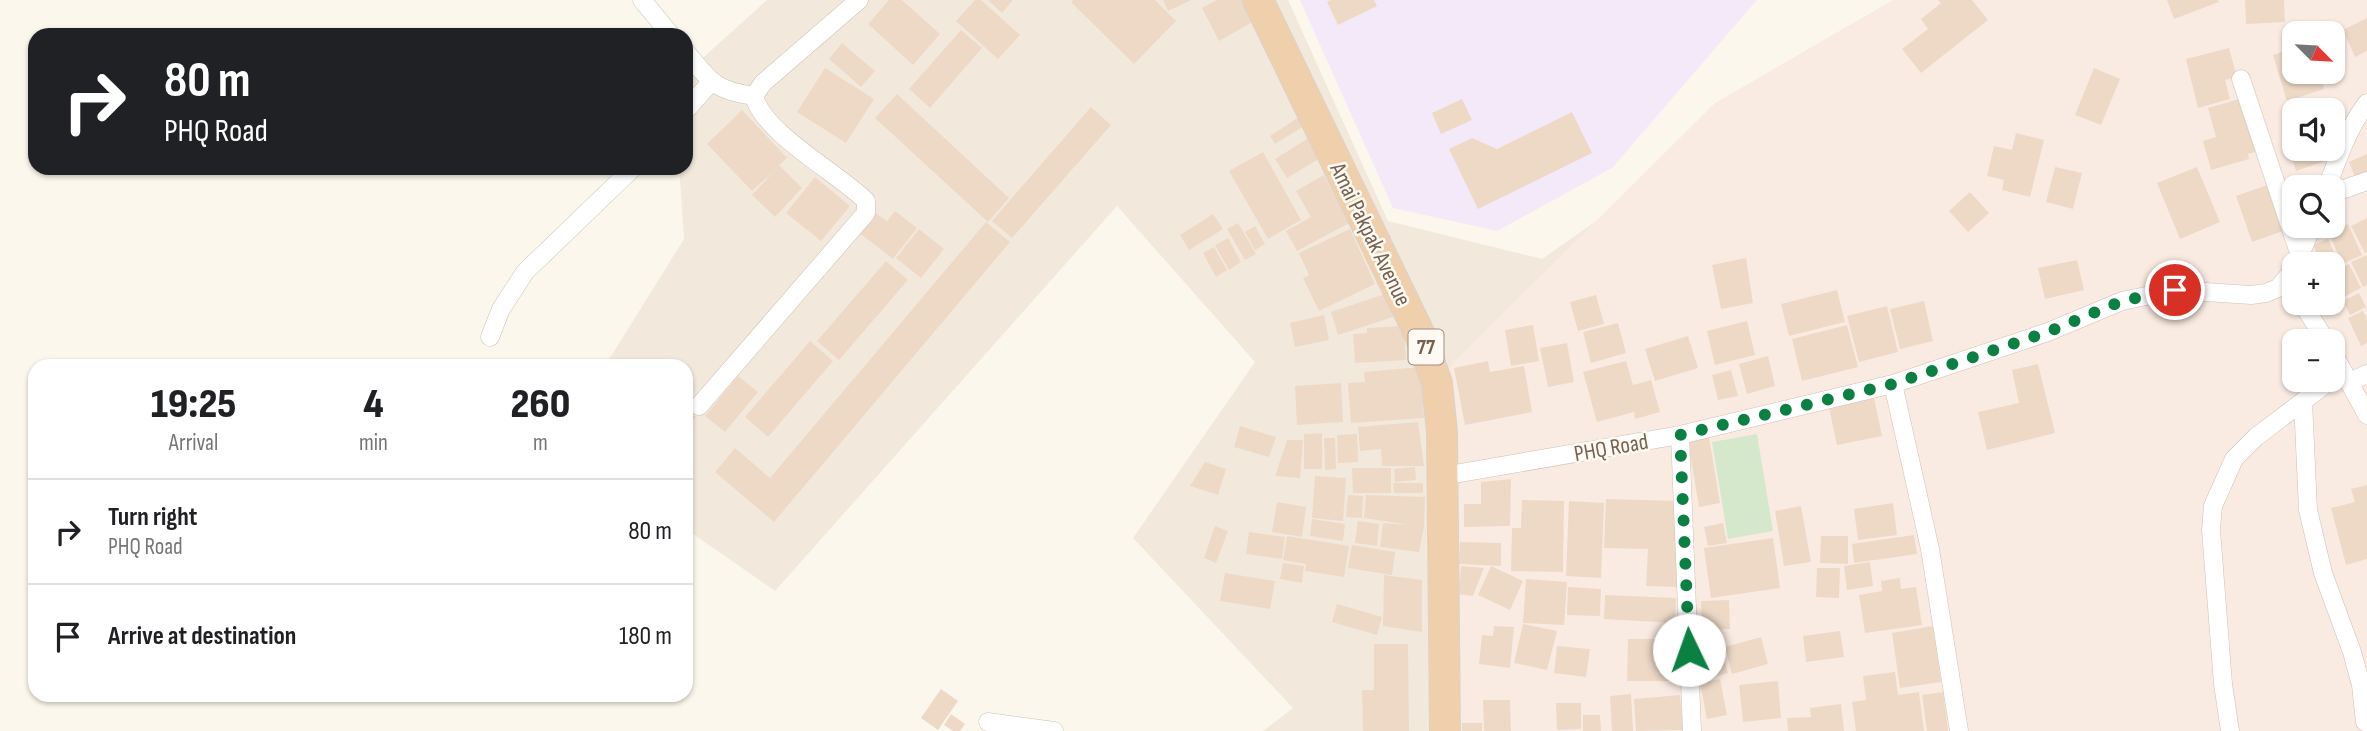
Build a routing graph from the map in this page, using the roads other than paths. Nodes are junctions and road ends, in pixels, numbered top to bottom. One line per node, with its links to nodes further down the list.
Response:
1 (642, 0): 4 (street)
2 (859, 0): 8 (street)
3 (1258, 0): 27 (highway, Amai Pakpak Avenue / 77)
4 (665, 28)
5 (693, 60): 7 (street)
6 (2242, 79): 15 (street)
7 (711, 82): 8 (street); 9 (street)
8 (754, 96): 24 (street)
9 (693, 102)
10 (2367, 103): 12 (street)
11 (626, 175): 17 (street)
12 (2332, 175)
13 (2367, 181): 14 (street)
14 (2345, 189)
15 (2290, 252)
16 (2282, 284): 20 (street, PHQ Road)
17 (490, 337)
18 (2367, 374): 19 (street)
19 (2345, 377)
20 (1893, 384): 26 (street, PHQ Road); 33 (street)
21 (2345, 386): 25 (street)
22 (2317, 392): 23 (street)
23 (2303, 401): 29 (street); 34 (street)
24 (699, 406)
25 (2367, 415)
26 (1680, 435): 27 (street, PHQ Road); 32 (street)
27 (1443, 476): 31 (highway, Amai Pakpak Avenue / 77)
28 (988, 722): 30 (street)
29 (2365, 722)
30 (1054, 731)
31 (1445, 731)
32 (1692, 731)
33 (1959, 731)
34 (2230, 731)

